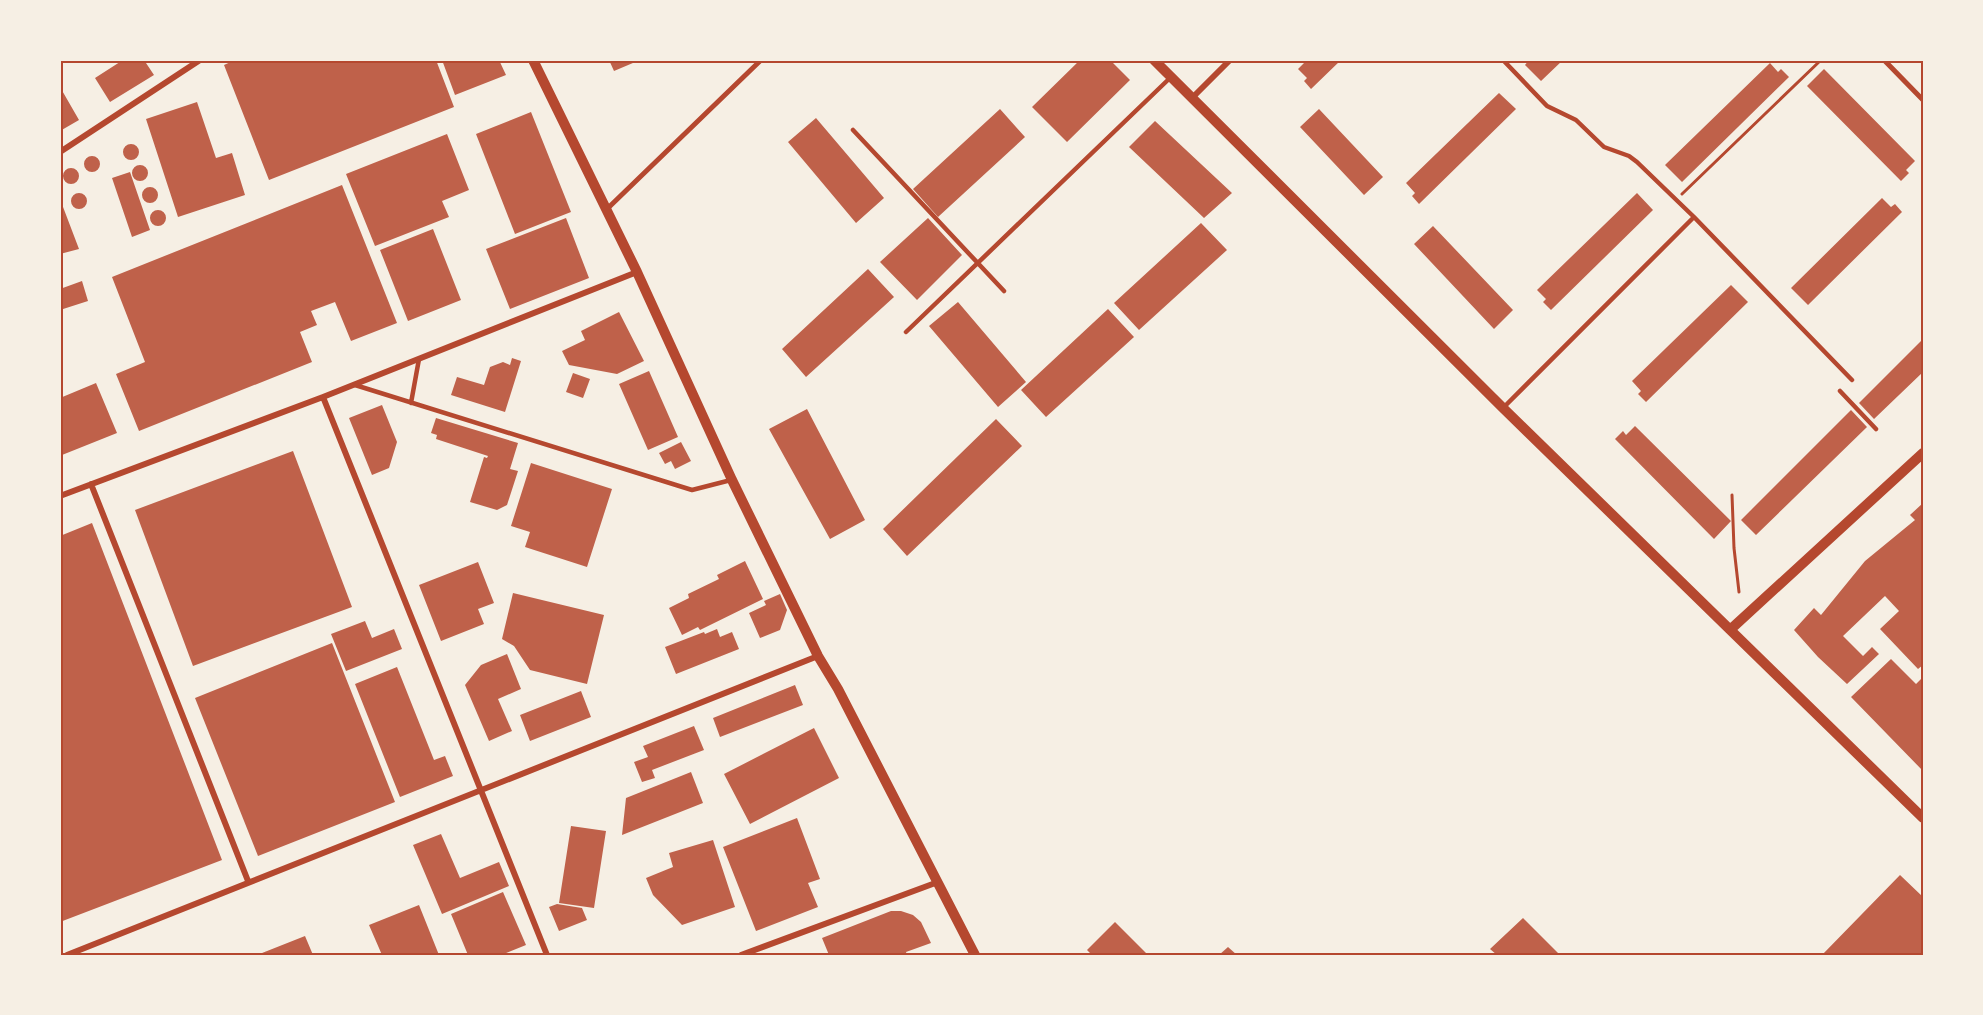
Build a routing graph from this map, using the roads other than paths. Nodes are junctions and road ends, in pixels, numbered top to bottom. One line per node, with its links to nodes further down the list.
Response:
1 (200, 60): 12 (street)
2 (533, 60): 13 (street)
3 (761, 60): 13 (street)
4 (1154, 60): 8 (street)
5 (1230, 60): 9 (street)
6 (1503, 60): 14 (lane)
7 (1884, 60): 10 (street)
8 (1171, 77): 9 (street); 15 (lane)
9 (1192, 98): 25 (street)
10 (1923, 100)
11 (853, 130): 15 (lane)
12 (60, 152)
13 (606, 210): 16 (street)
14 (1694, 217): 20 (lane); 25 (lane)
15 (979, 264): 17 (lane); 18 (lane)
16 (637, 272): 19 (street); 28 (street)
17 (1004, 291)
18 (906, 332)
19 (419, 359): 21 (street); 24 (lane)
20 (1852, 380)
21 (355, 384): 23 (street); 24 (lane)
22 (1840, 391): 26 (lane)
23 (323, 397): 29 (street); 33 (street)
24 (411, 403): 28 (lane)
25 (1503, 408): 31 (street)
26 (1876, 429)
27 (1923, 453): 31 (street)
28 (732, 480): 32 (street)
29 (91, 484): 30 (street); 35 (street)
30 (60, 496)
31 (1731, 629): 34 (street)
32 (818, 656): 33 (street); 36 (street)
33 (481, 791): 35 (street); 38 (street)
34 (1923, 818)
35 (249, 881): 37 (street)
36 (938, 882): 39 (street); 40 (street)
37 (67, 955)
38 (547, 955)
39 (741, 955)
40 (975, 955)

